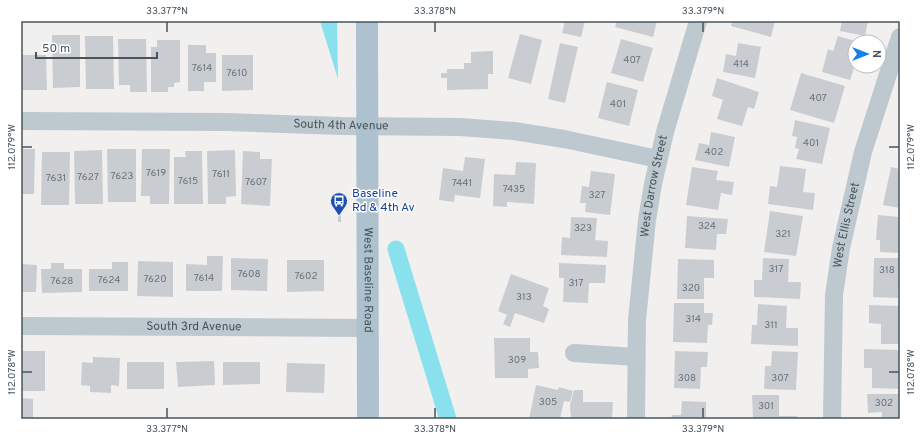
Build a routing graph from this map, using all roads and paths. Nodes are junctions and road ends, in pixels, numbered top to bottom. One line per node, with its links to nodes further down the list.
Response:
1 (367, 21): 5 (main road, West Baseline Road)
2 (698, 21): 6 (street, West Darrow Street)
3 (900, 37): 13 (street, West Ellis Street)
4 (21, 121): 5 (street, South 4th Avenue)
5 (367, 127): 6 (street, South 4th Avenue); 8 (main road, West Baseline Road)
6 (658, 159): 10 (street, West Darrow Street)
7 (21, 326): 8 (street, South 3rd Avenue)
8 (368, 328): 11 (main road, West Baseline Road)
9 (574, 353): 10 (street)
10 (636, 357): 12 (street, West Darrow Street)
11 (368, 419)
12 (636, 419)
13 (832, 419)

